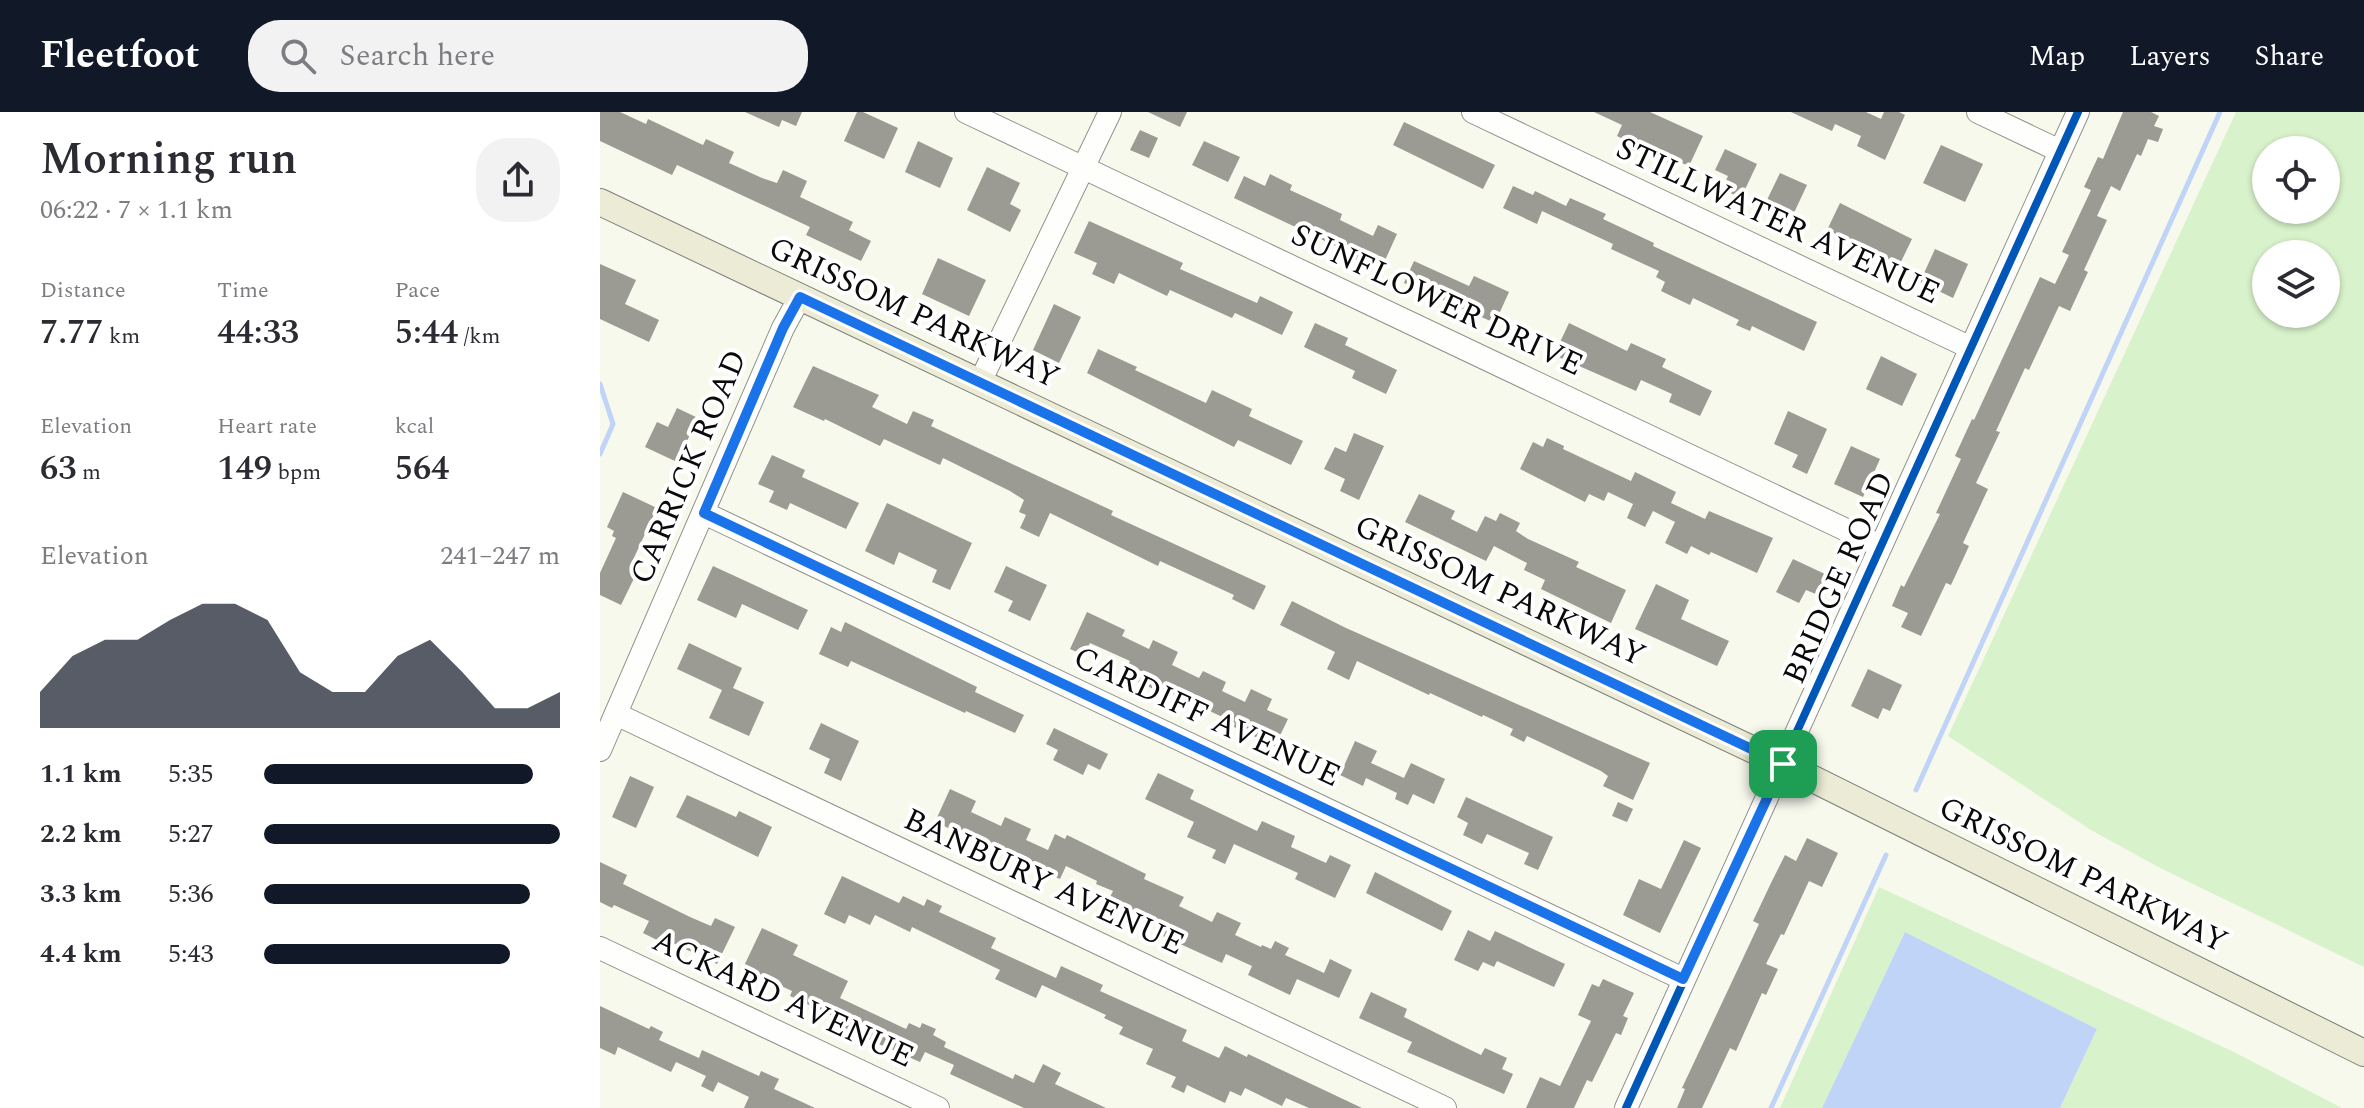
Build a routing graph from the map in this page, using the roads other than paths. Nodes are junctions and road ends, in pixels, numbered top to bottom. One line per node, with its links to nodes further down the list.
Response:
1 (966, 112): 7 (street, SUNFLOWER DRIVE)
2 (1110, 112): 7 (street)
3 (1473, 112): 10 (street, STILLWATER AVENUE)
4 (1978, 112): 6 (street)
5 (2078, 112): 6 (street, BRIDGE ROAD)
6 (2060, 151): 10 (street, BRIDGE ROAD)
7 (1084, 167): 11 (street); 13 (street, SUNFLOWER DRIVE)
8 (600, 202): 9 (main road, GRISSOM PARKWAY)
9 (800, 297): 11 (main road, GRISSOM PARKWAY); 12 (street, CARRICK ROAD)
10 (1969, 347): 13 (street, BRIDGE ROAD)
11 (980, 382): 16 (main road, GRISSOM PARKWAY)
12 (704, 513): 14 (street, CARRICK ROAD); 18 (street, CARDIFF AVENUE)
13 (1880, 546): 16 (street, BRIDGE ROAD)
14 (616, 714): 15 (street, CARRICK ROAD); 21 (street, BANBURY AVENUE)
15 (600, 750)
16 (1783, 764): 18 (street, BRIDGE ROAD); 19 (main road, GRISSOM PARKWAY)
17 (600, 948): 20 (street, ACKARD AVENUE)
18 (1683, 979): 22 (street, BRIDGE ROAD)
19 (2364, 1053)
20 (938, 1108)
21 (1445, 1108)
22 (1626, 1108)

